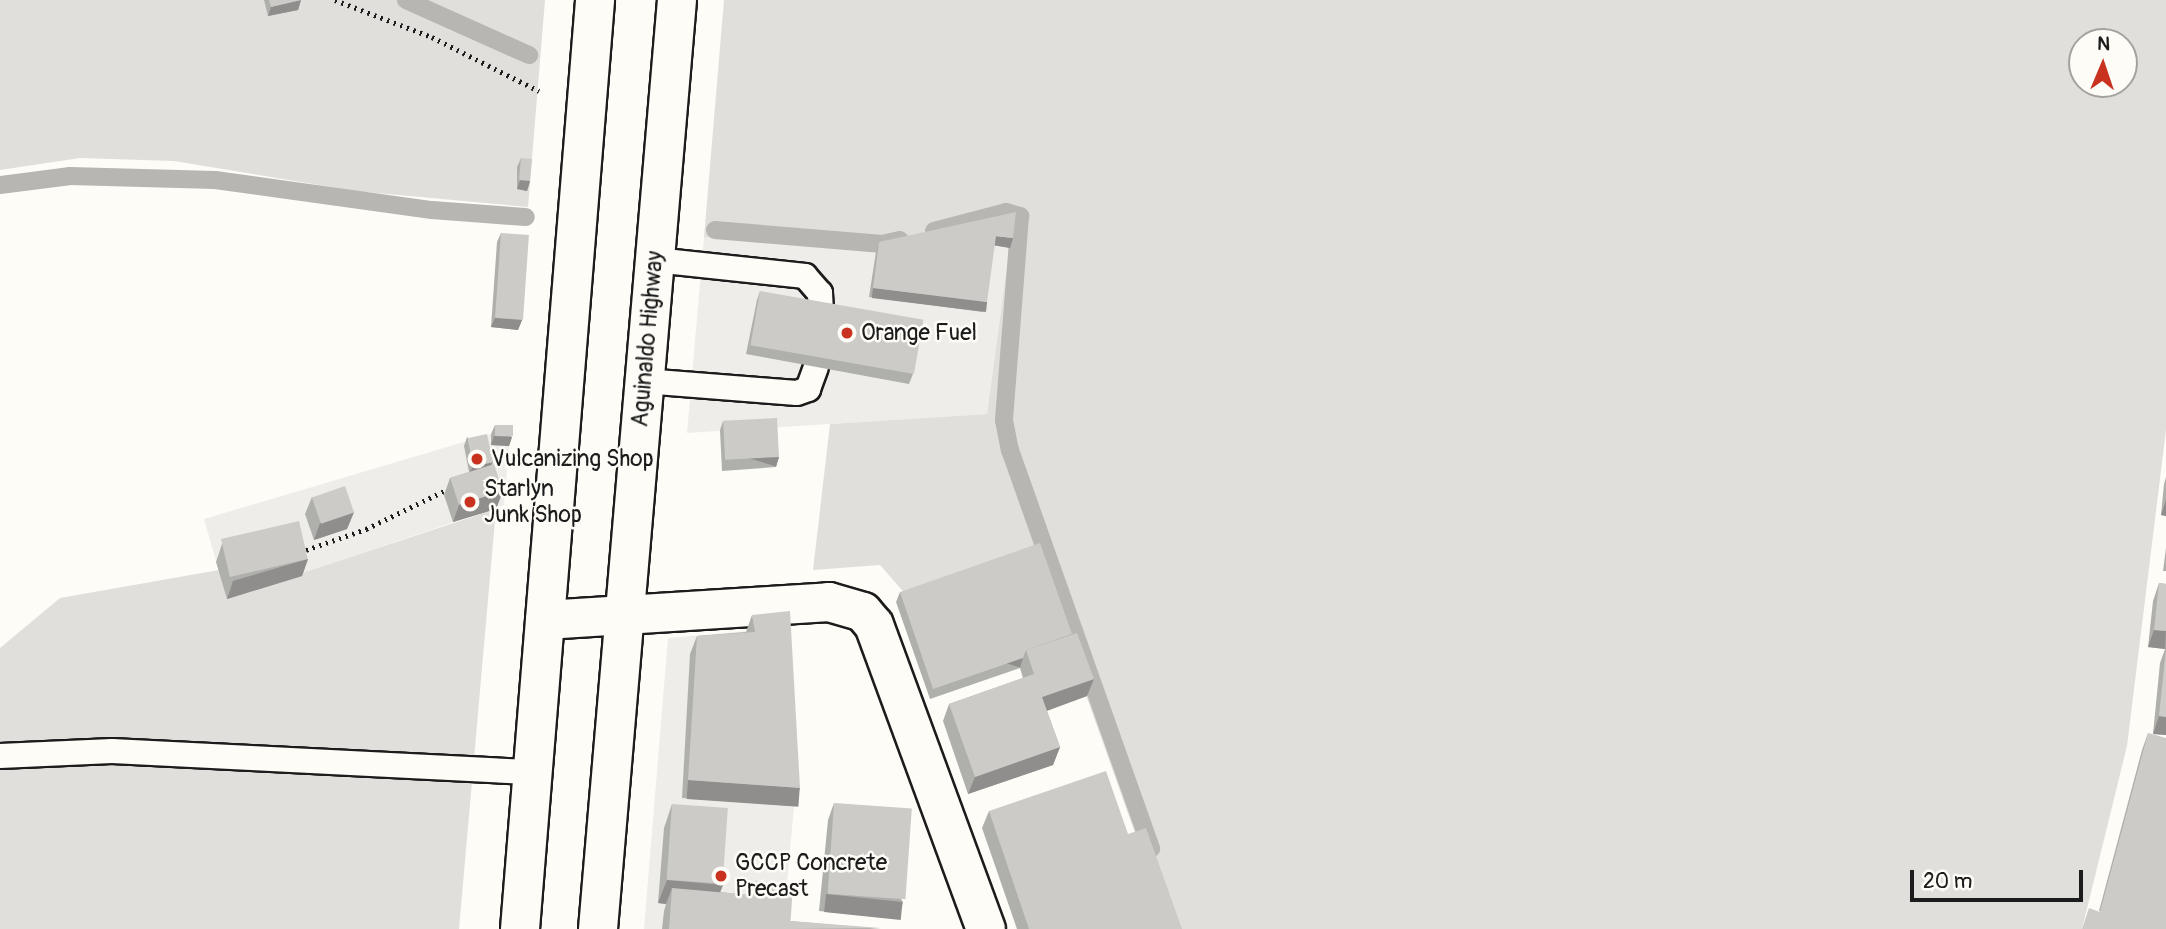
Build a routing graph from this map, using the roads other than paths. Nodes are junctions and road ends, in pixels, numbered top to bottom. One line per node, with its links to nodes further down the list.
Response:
1 (595, 0): 8 (main road)
2 (677, 0): 3 (main road, Aguinaldo Highway)
3 (655, 260): 4 (lane); 6 (main road, Aguinaldo Highway)
4 (821, 312)
5 (816, 367): 6 (lane)
6 (644, 381): 7 (main road, Aguinaldo Highway)
7 (624, 615): 8 (main road); 11 (main road); 13 (main road, Aguinaldo Highway)
8 (545, 620): 10 (main road)
9 (0, 756): 10 (lane)
10 (533, 772): 12 (main road)
11 (965, 872): 14 (main road); 15 (main road)
12 (520, 929)
13 (598, 929)
14 (960, 929)
15 (986, 929)

